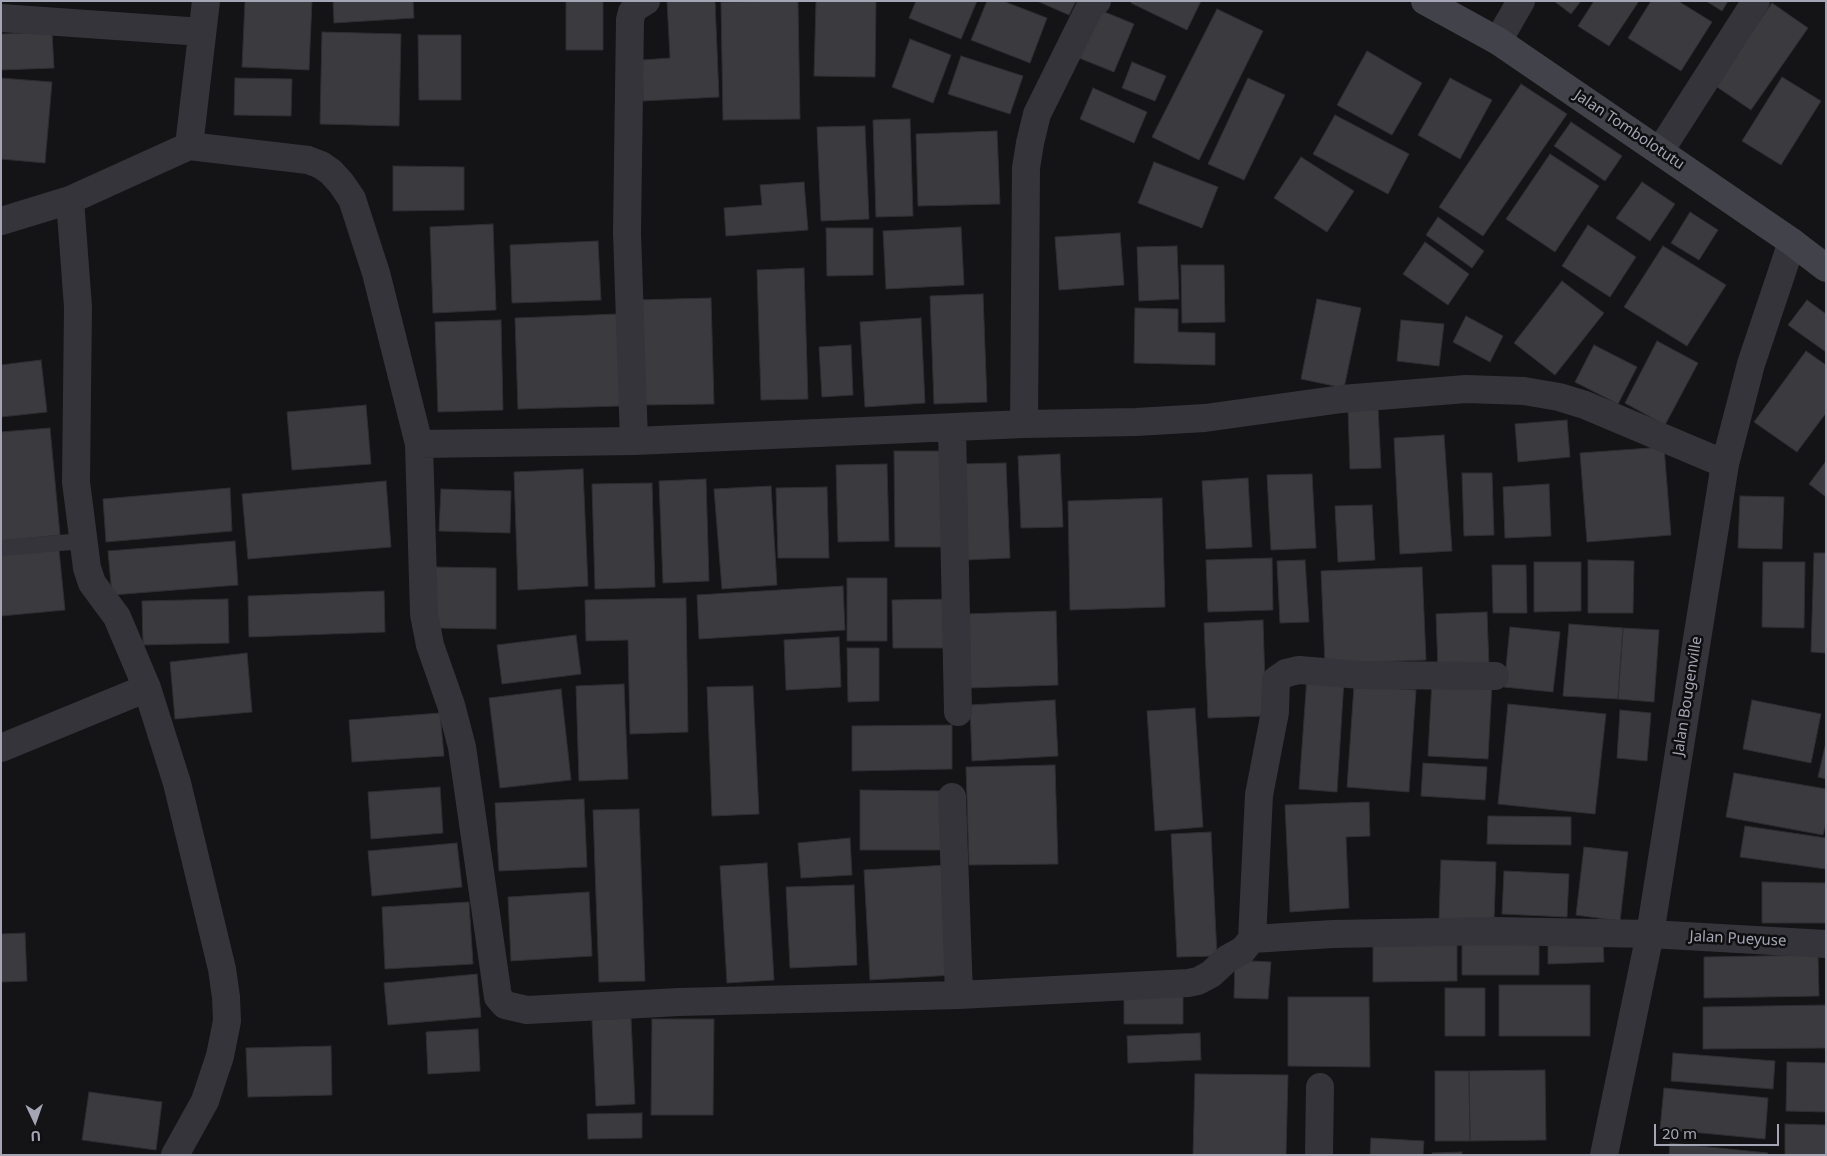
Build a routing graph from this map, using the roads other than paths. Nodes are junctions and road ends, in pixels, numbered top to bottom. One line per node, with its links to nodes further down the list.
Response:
1 (206, 1): 8 (street)
2 (646, 1): 18 (street)
3 (1097, 1): 16 (street)
4 (1425, 1): 9 (street, Jalan Tombolotutu)
5 (1520, 1): 9 (street)
6 (1756, 1): 11 (street)
7 (1, 18): 8 (street)
8 (202, 32): 10 (street)
9 (1498, 41): 11 (street, Jalan Tombolotutu)
10 (189, 146): 12 (street); 19 (street)
11 (1660, 151): 14 (street, Jalan Tombolotutu)
12 (70, 200): 13 (street); 21 (street)
13 (1, 220)
14 (1792, 242): 15 (street, Jalan Tombolotutu); 20 (street, Jalan Bougenville)
15 (1826, 268)
16 (1024, 424): 17 (street); 20 (street)
17 (952, 428): 18 (street); 25 (street)
18 (634, 441): 19 (street)
19 (420, 444): 31 (street)
20 (1725, 464): 28 (street, Jalan Bougenville)
21 (82, 541): 22 (lane); 24 (street)
22 (1, 548)
23 (1495, 676): 29 (street)
24 (147, 688): 26 (street); 33 (street)
25 (958, 712)
26 (1, 748)
27 (952, 797): 31 (street)
28 (1650, 934): 29 (street, Jalan Pueyuse); 30 (street, Jalan Pueyuse); 35 (street, Jalan Bougenville)
29 (1252, 939): 31 (street)
30 (1826, 944)
31 (959, 995)
32 (1320, 1087): 34 (street)
33 (175, 1155)
34 (1319, 1155)
35 (1604, 1155)

